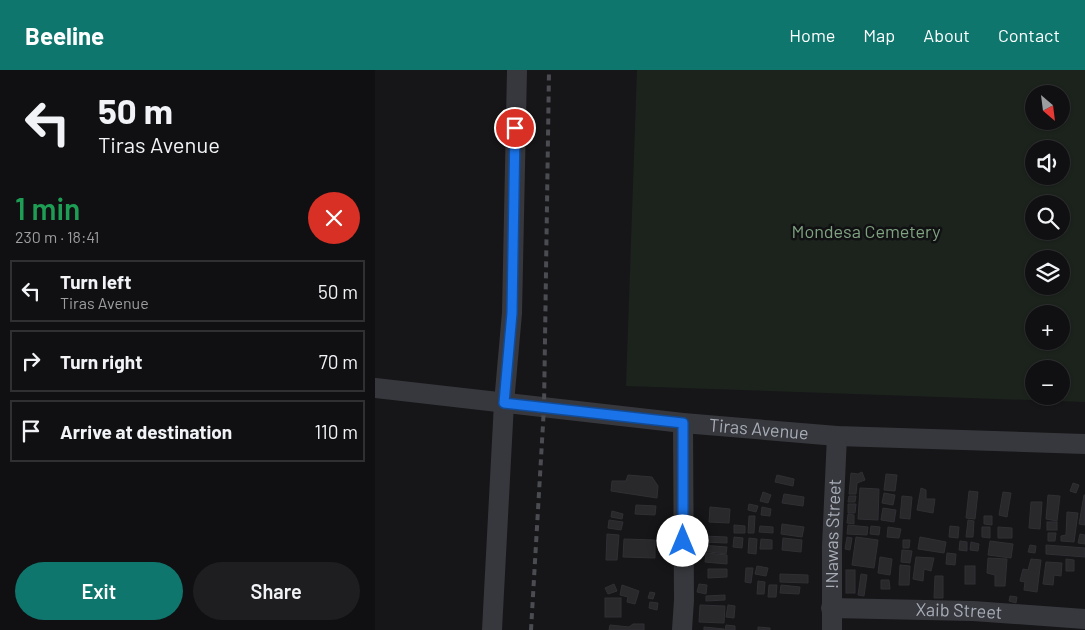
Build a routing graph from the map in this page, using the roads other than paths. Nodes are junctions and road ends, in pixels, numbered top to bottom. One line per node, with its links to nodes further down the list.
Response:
1 (517, 70): 3 (street)
2 (375, 388): 3 (street, Tiras Avenue)
3 (504, 403): 4 (street, Tiras Avenue); 9 (street)
4 (683, 423): 5 (street, Tiras Avenue); 10 (street)
5 (837, 436): 6 (street, Tiras Avenue); 7 (street, !Nawas Street)
6 (1085, 444)
7 (831, 608): 8 (street, Xaib Street); 11 (street, !Nawas Street)
8 (1085, 619)
9 (493, 630)
10 (682, 630)
11 (832, 630)

